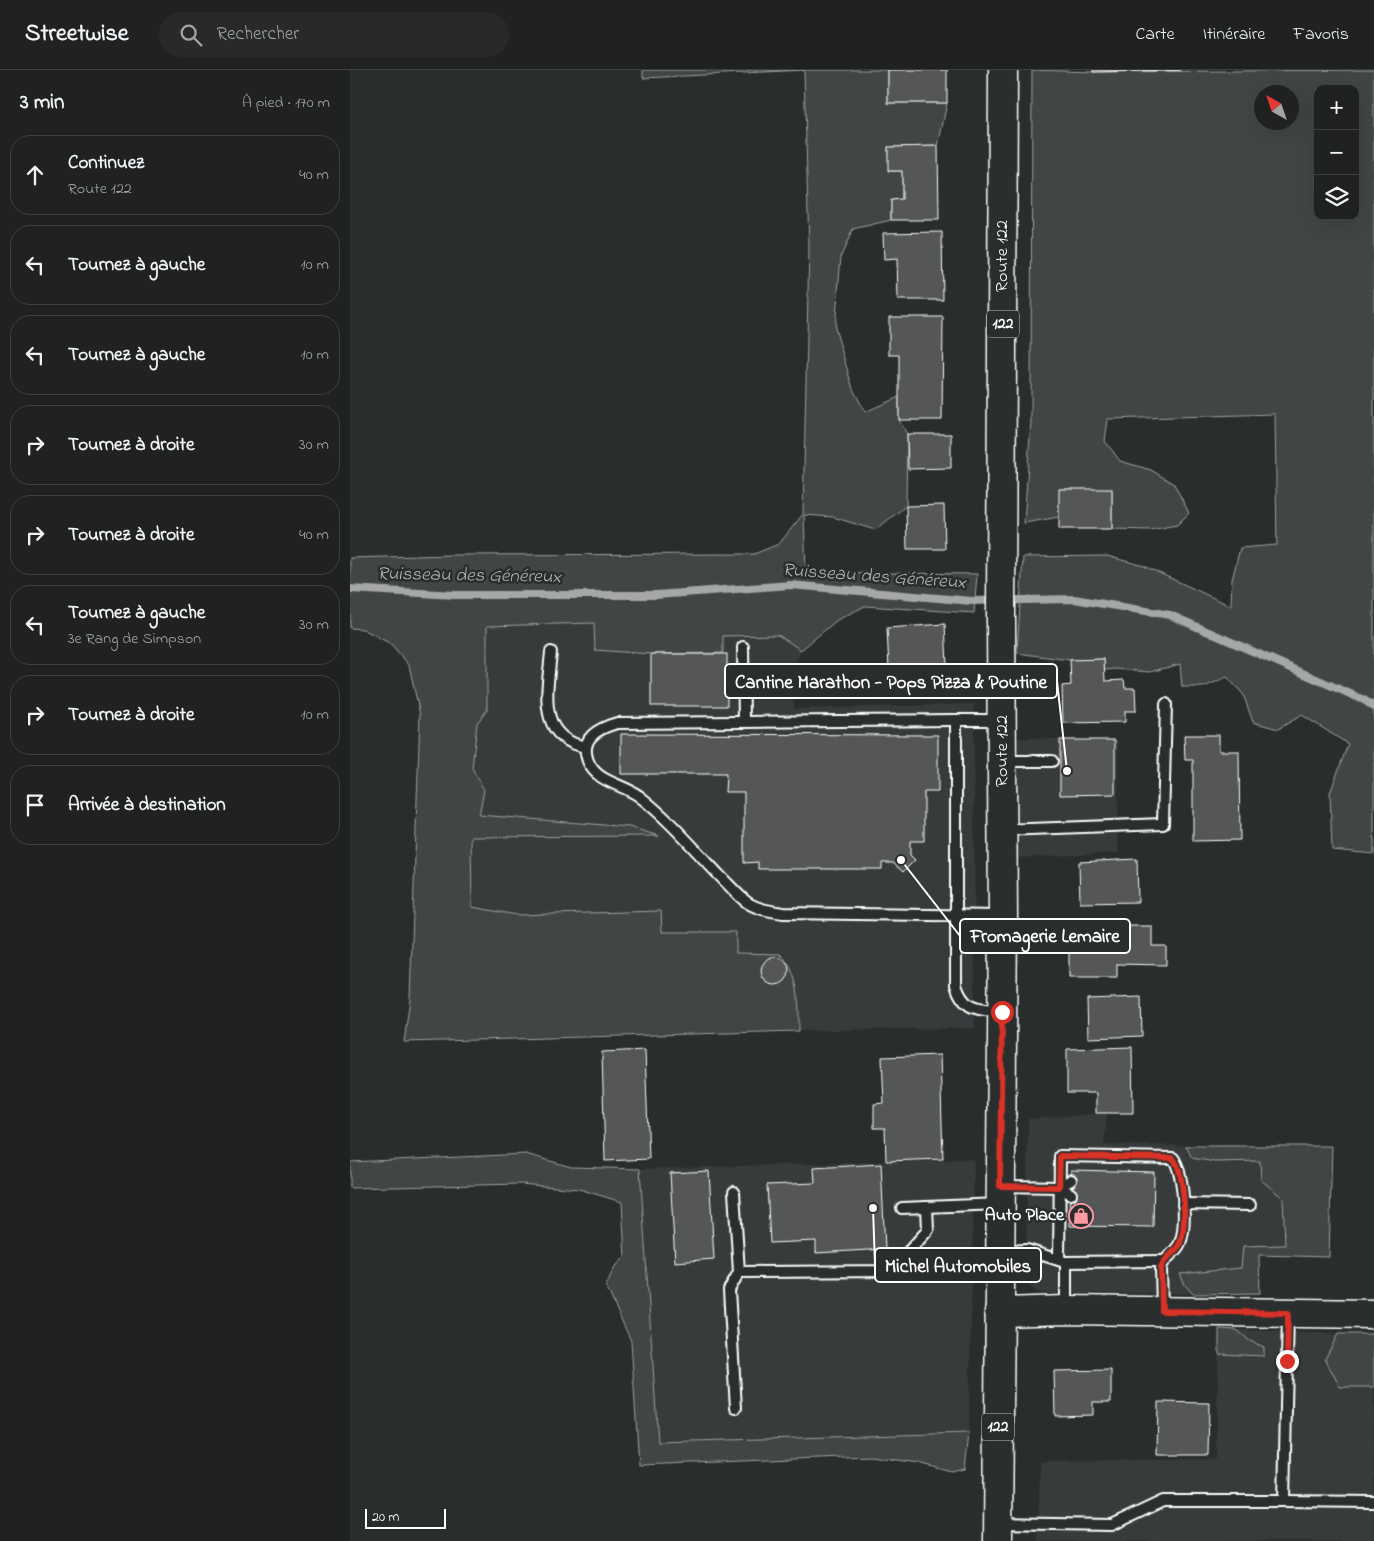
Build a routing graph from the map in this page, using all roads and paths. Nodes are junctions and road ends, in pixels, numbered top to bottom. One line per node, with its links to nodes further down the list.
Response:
1 (1003, 70): 6 (main road, Route 122 / 122)
2 (743, 647): 7 (lane)
3 (551, 652): 8 (lane)
4 (1166, 704): 11 (lane)
5 (956, 720): 6 (lane); 7 (lane); 12 (lane)
6 (1003, 720): 9 (main road, Route 122 / 122)
7 (744, 722): 8 (lane)
8 (586, 746): 12 (lane)
9 (1003, 760): 10 (lane); 11 (main road, Route 122 / 122)
10 (1052, 761)
11 (1003, 830): 13 (main road, Route 122 / 122)
12 (957, 915): 13 (lane); 14 (lane)
13 (1003, 916): 14 (main road, Route 122 / 122)
14 (1002, 1012): 19 (main road, Route 122 / 122)
15 (1071, 1180): 16 (lane)
16 (1059, 1187): 18 (lane); 19 (lane); 20 (lane); 25 (lane)
17 (734, 1192): 27 (lane)
18 (1071, 1194)
19 (1000, 1195): 23 (lane); 24 (main road, Route 122 / 122)
20 (1183, 1204): 21 (lane); 26 (lane)
21 (1250, 1205)
22 (902, 1208): 23 (lane)
23 (927, 1208): 27 (lane)
24 (999, 1251): 25 (lane); 30 (main road, Route 122 / 122)
25 (1062, 1261): 26 (lane); 28 (lane)
26 (1163, 1261): 29 (lane)
27 (739, 1272): 33 (lane)
28 (1066, 1310): 29 (main road); 30 (main road)
29 (1162, 1311): 31 (main road)
30 (998, 1312): 36 (main road, 122)
31 (1288, 1313): 32 (main road); 34 (lane)
32 (1374, 1314)
33 (736, 1408)
34 (1284, 1501): 35 (lane); 36 (lane)
35 (1374, 1502)
36 (998, 1532)

